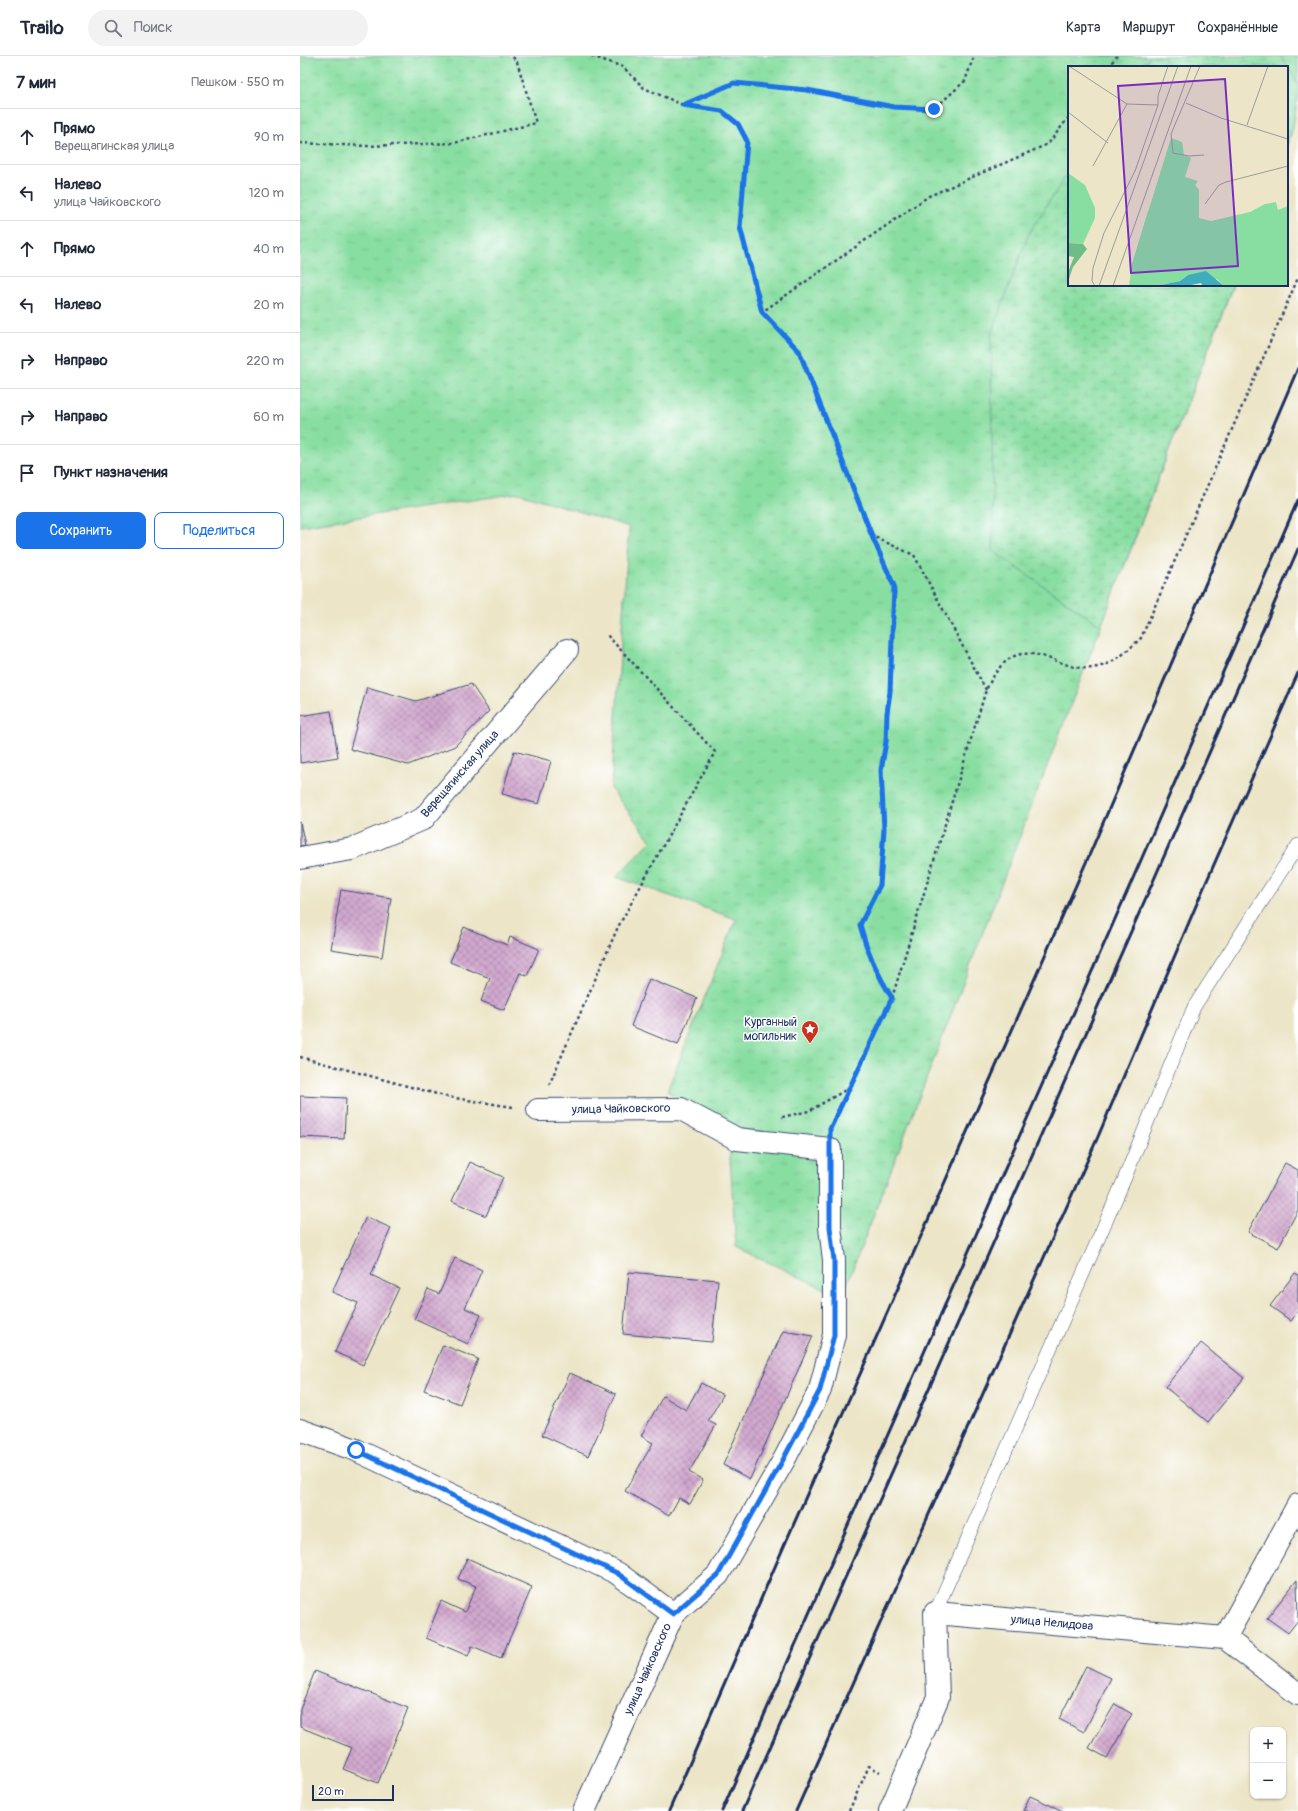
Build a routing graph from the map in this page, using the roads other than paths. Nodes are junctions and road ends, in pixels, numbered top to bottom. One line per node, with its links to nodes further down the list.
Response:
1 (567, 650): 3 (street, Верещагинская улица)
2 (1298, 845): 7 (lane)
3 (300, 858)
4 (538, 1110): 8 (street, улица Чайковского)
5 (300, 1430): 8 (street)
6 (1298, 1505): 9 (street)
7 (935, 1613): 9 (street, улица Нелидова); 12 (street)
8 (673, 1614): 11 (street, улица Чайковского)
9 (1225, 1638): 10 (street)
10 (1298, 1694)
11 (584, 1811)
12 (890, 1811)

